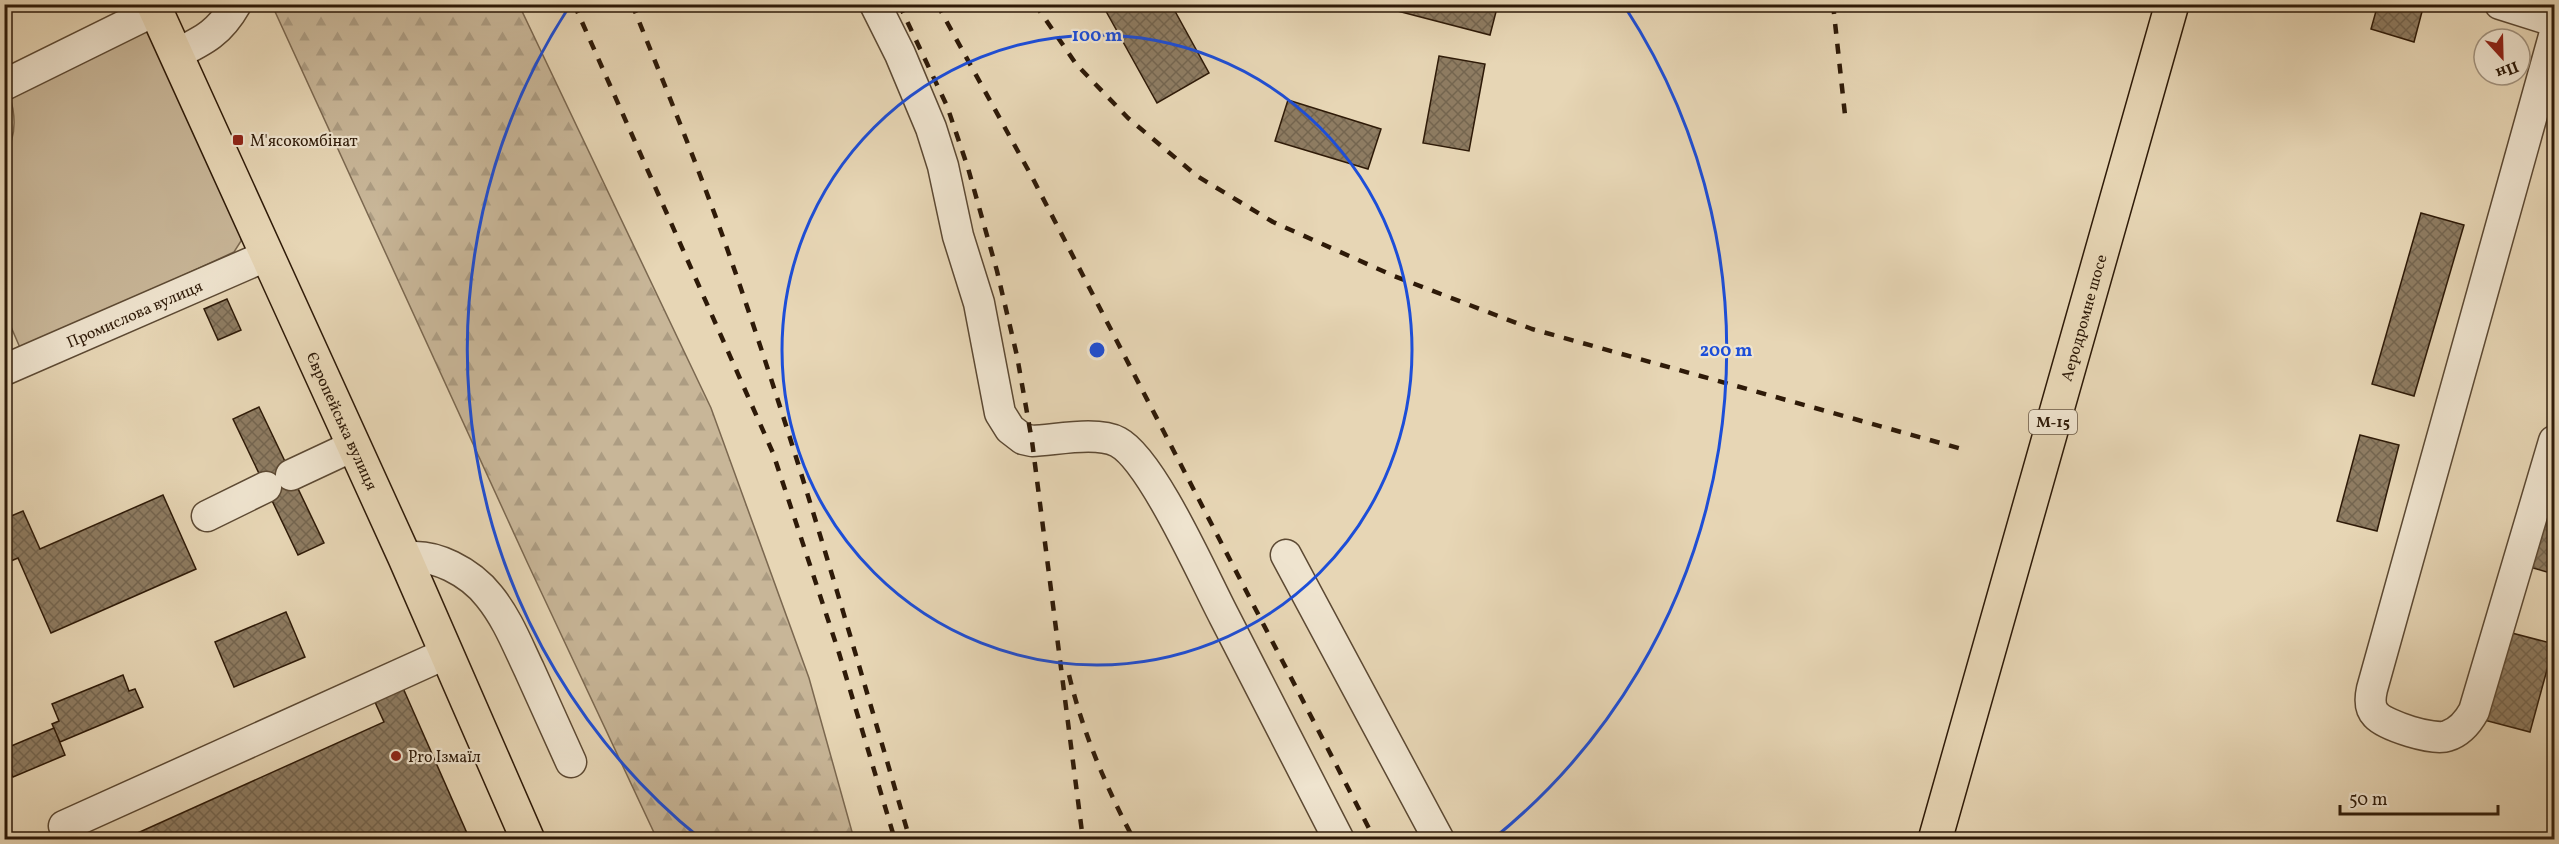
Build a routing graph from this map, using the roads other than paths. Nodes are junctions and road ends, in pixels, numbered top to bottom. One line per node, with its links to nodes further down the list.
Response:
1 (236, 4): 8 (street)
2 (874, 4): 21 (street)
3 (2172, 4): 23 (main road, Аеродромне шосе / М-15)
4 (2500, 4): 6 (street)
5 (155, 7): 8 (main road, Європейська вулиця); 9 (street)
6 (2554, 21)
7 (2554, 36): 12 (street)
8 (176, 54): 10 (main road, Європейська вулиця)
9 (4, 85)
10 (266, 256): 11 (street, Промислова вулиця); 13 (main road, Європейська вулиця)
11 (4, 370)
12 (2554, 441)
13 (353, 446): 14 (street); 16 (main road, Європейська вулиця)
14 (207, 516)
15 (1286, 555): 22 (street)
16 (405, 558): 17 (main road, Європейська вулиця); 18 (street)
17 (445, 654): 19 (street); 20 (main road, Європейська вулиця)
18 (571, 762)
19 (70, 840)
20 (528, 840)
21 (1339, 840)
22 (1439, 840)
23 (1935, 840)

